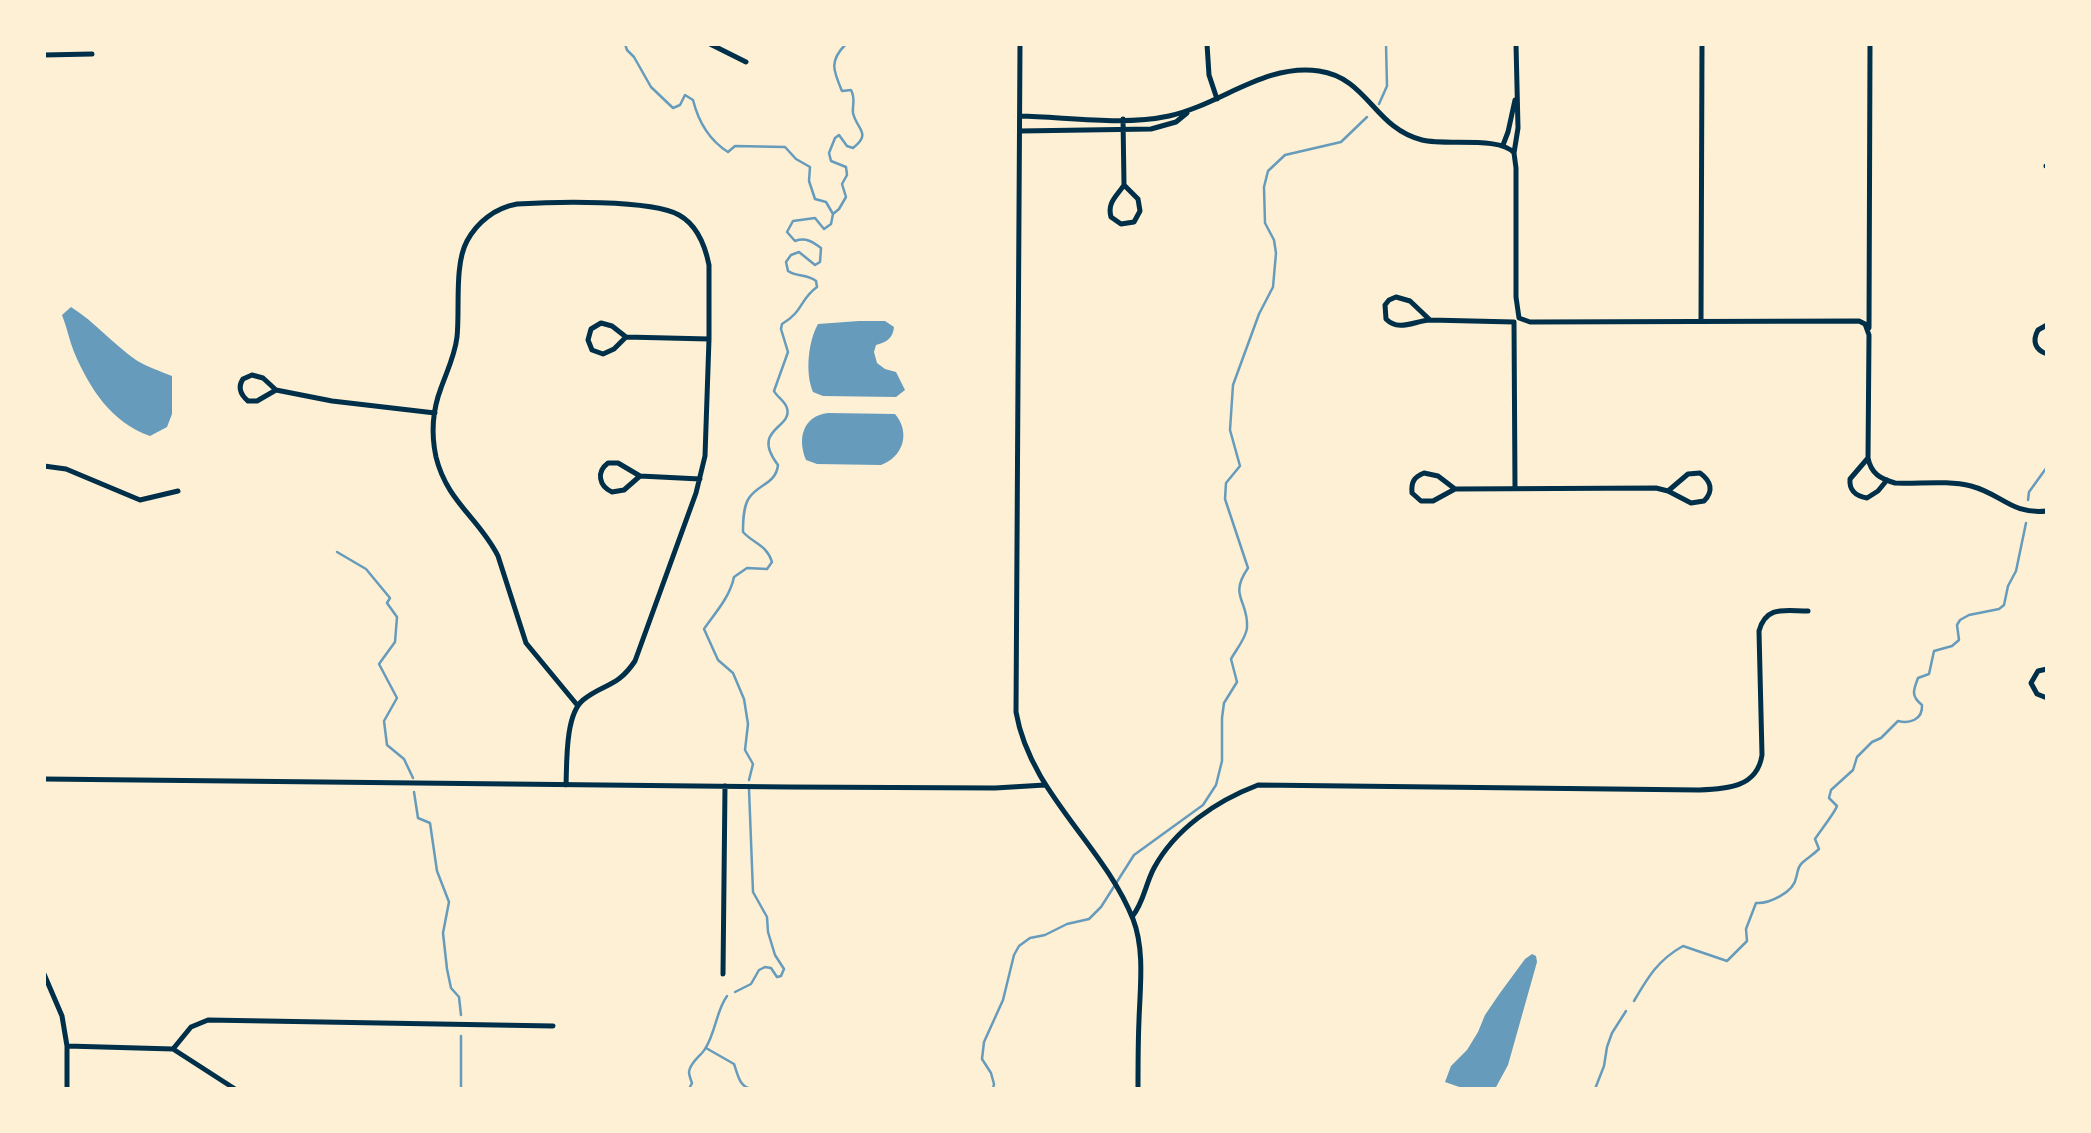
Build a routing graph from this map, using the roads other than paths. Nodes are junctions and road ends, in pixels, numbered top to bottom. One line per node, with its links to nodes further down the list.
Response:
1 (710, 44): 9 (street)
2 (1020, 44): 13 (street)
3 (1207, 44): 11 (street)
4 (1516, 44): 10 (street)
5 (1702, 44): 21 (street)
6 (1870, 44): 25 (street)
7 (92, 54): 8 (street)
8 (44, 55)
9 (746, 62)
10 (1516, 94): 17 (street); 18 (street)
11 (1217, 99): 12 (street); 17 (street)
12 (1189, 111): 14 (street); 15 (street)
13 (1020, 116): 14 (street); 16 (street)
14 (1124, 119): 15 (street)
15 (1124, 130): 16 (street); 19 (street)
16 (1020, 131): 47 (street)
17 (1503, 145): 18 (street)
18 (1514, 153): 23 (street)
19 (1124, 185): 19 (street)
20 (1430, 320): 20 (street); 22 (street)
21 (1701, 321): 23 (street); 25 (street)
22 (1514, 322): 23 (street); 36 (street)
23 (1530, 322)
24 (2047, 325): 28 (street)
25 (1869, 335): 31 (street)
26 (626, 337): 26 (street); 27 (street)
27 (709, 339): 30 (street); 34 (street)
28 (2047, 354)
29 (275, 390): 29 (street); 30 (street)
30 (435, 413): 44 (street)
31 (1868, 458): 35 (street); 35 (street)
32 (44, 466): 38 (street)
33 (640, 476): 33 (street); 34 (street)
34 (700, 480): 44 (street)
35 (1887, 480): 40 (street)
36 (1515, 488): 37 (street); 39 (street)
37 (1455, 489): 37 (street)
38 (178, 491)
39 (1668, 491): 39 (street)
40 (2047, 511)
41 (1808, 611): 49 (street)
42 (2047, 669): 43 (street)
43 (2047, 698)
44 (578, 706): 46 (street)
45 (44, 779): 46 (street)
46 (566, 785): 48 (street)
47 (1045, 785): 48 (street); 49 (street)
48 (725, 786): 50 (street)
49 (1132, 917): 57 (street)
50 (723, 974)
51 (44, 978): 53 (street)
52 (554, 1026): 54 (street)
53 (67, 1046): 54 (street); 55 (street)
54 (173, 1049): 56 (street)
55 (67, 1089)
56 (235, 1089)
57 (1138, 1089)

